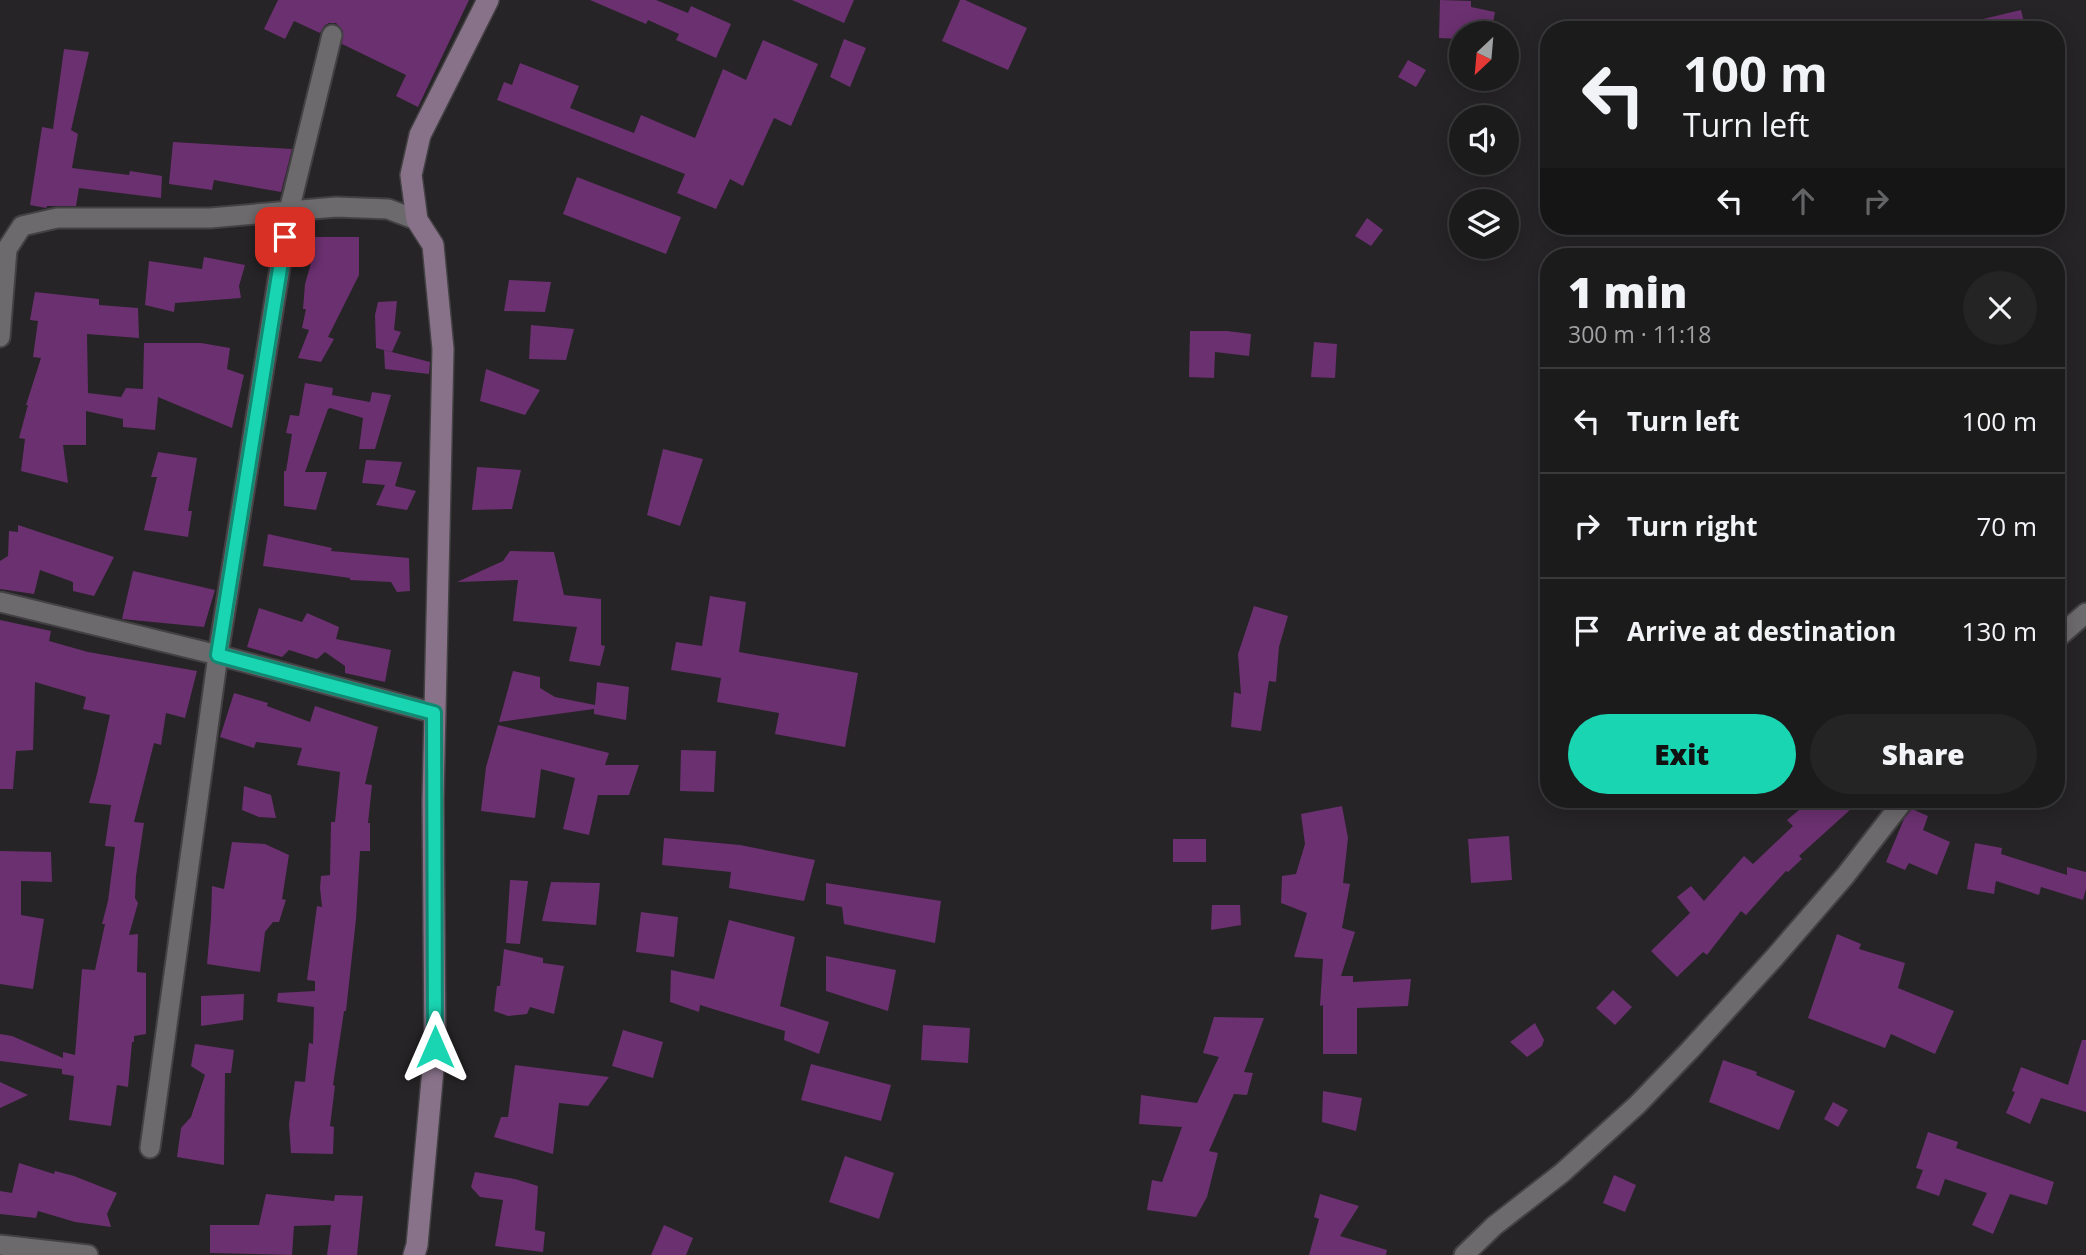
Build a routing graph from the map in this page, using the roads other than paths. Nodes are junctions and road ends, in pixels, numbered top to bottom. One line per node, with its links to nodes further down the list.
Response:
1 (488, 0): 4 (street)
2 (332, 34): 3 (street)
3 (289, 211): 4 (street); 5 (street); 9 (street)
4 (417, 220): 10 (street)
5 (0, 337)
6 (0, 602): 9 (street)
7 (2086, 613): 8 (street)
8 (2065, 631)
9 (218, 655): 10 (street); 12 (street)
10 (434, 713): 15 (street)
11 (1898, 808): 16 (street)
12 (150, 1148)
13 (0, 1245): 14 (street)
14 (88, 1255)
15 (414, 1255)
16 (1464, 1255)

